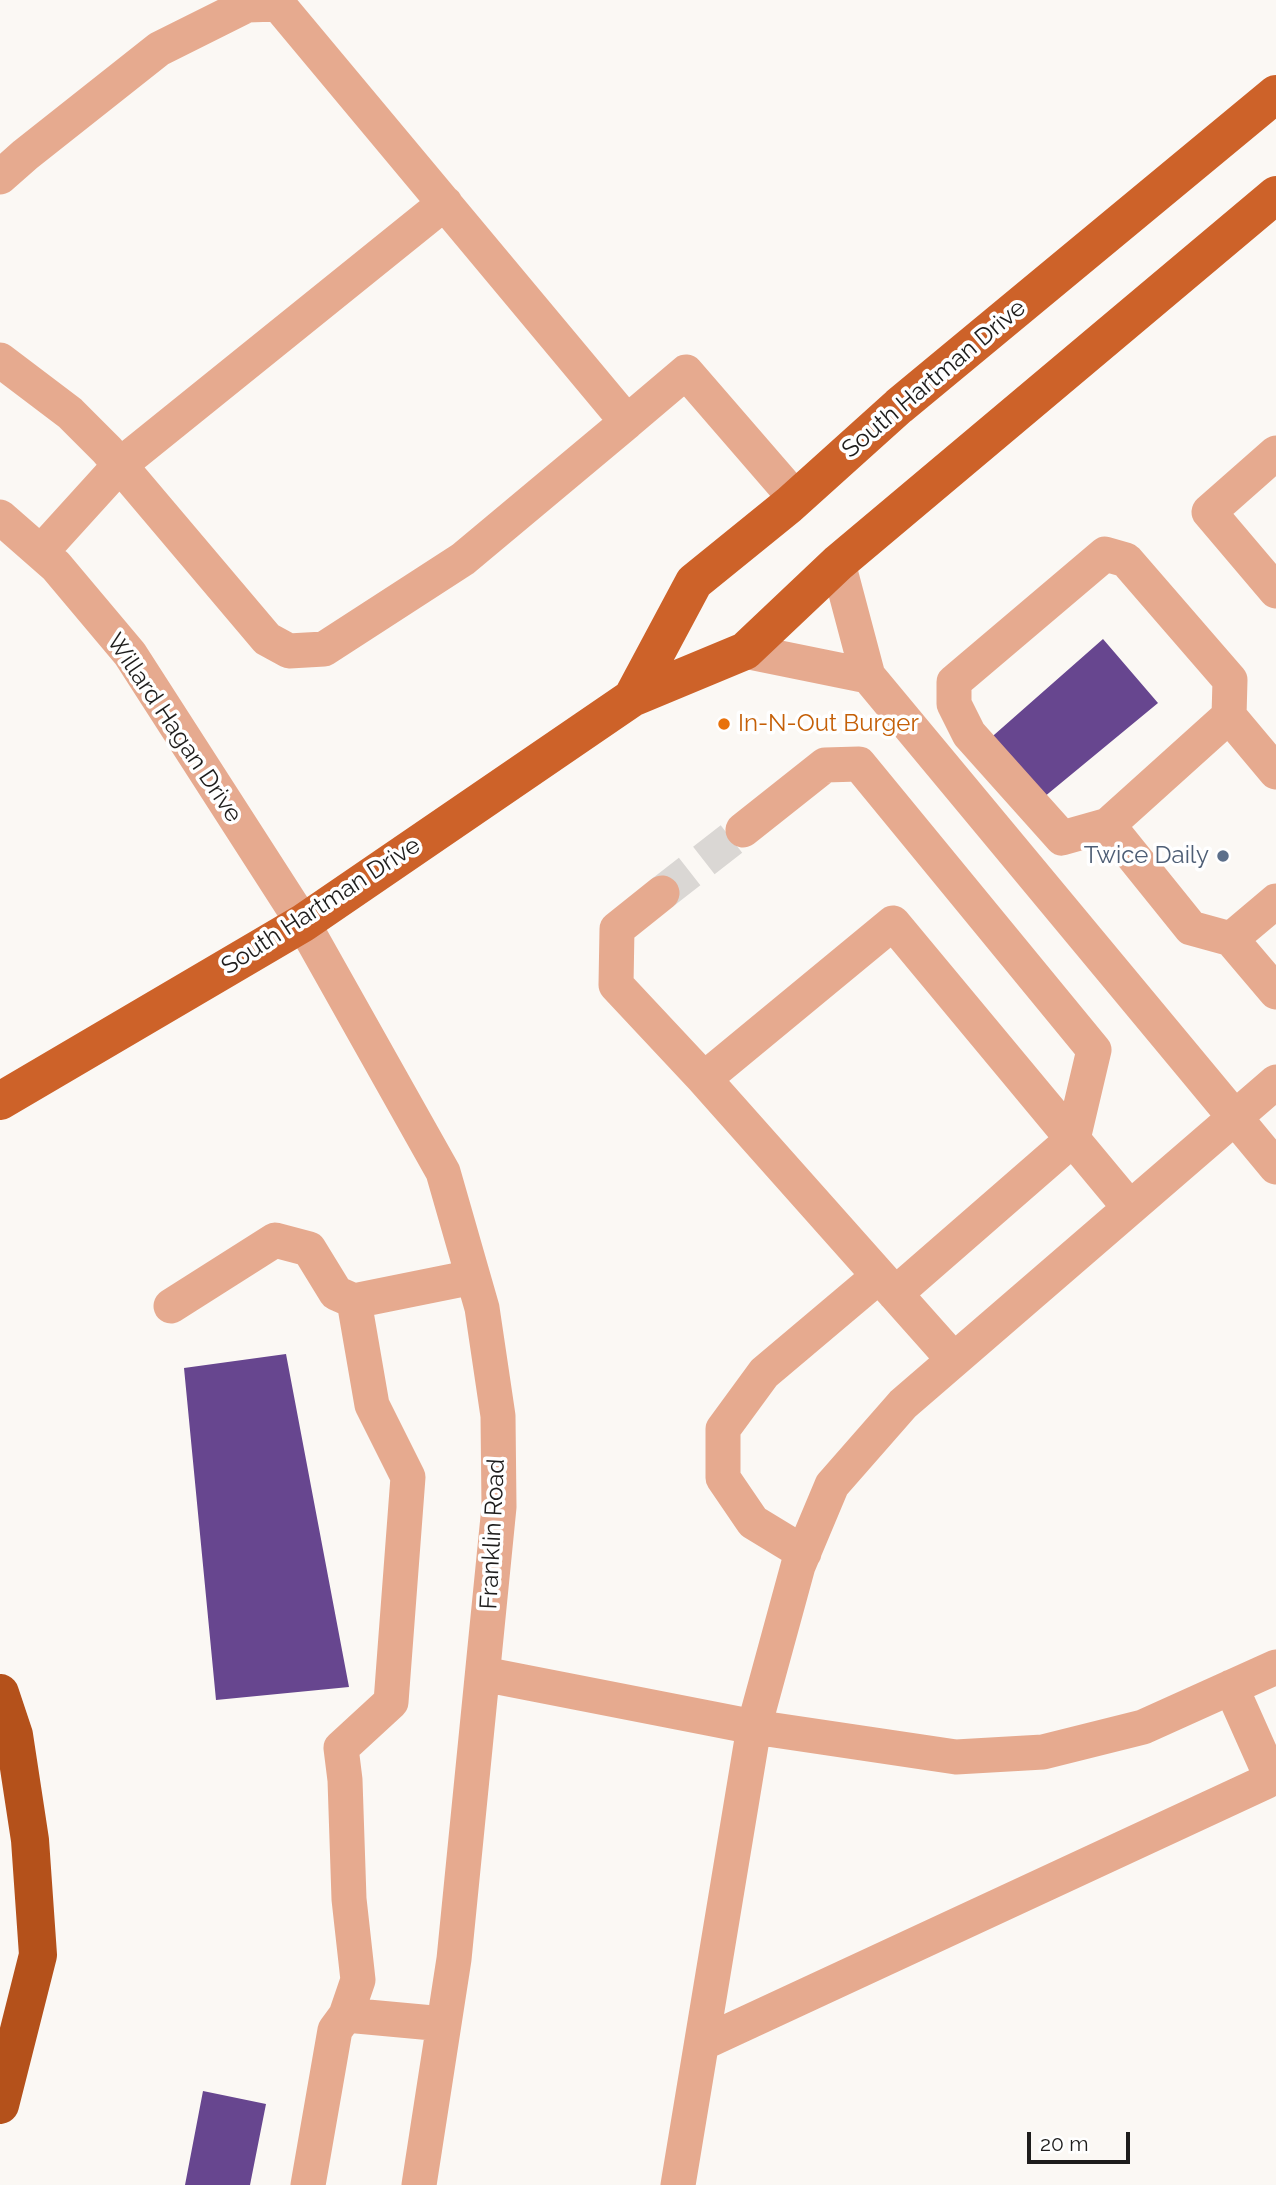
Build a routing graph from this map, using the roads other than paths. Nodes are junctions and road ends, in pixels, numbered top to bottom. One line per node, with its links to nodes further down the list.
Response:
1 (1276, 94): 9 (main road, South Hartman Drive)
2 (0, 177): 4 (street)
3 (1276, 195): 12 (main road, South Hartman Drive)
4 (445, 203): 6 (street); 8 (street)
5 (0, 360): 8 (street)
6 (627, 422): 8 (street); 9 (street)
7 (1276, 453): 13 (street)
8 (120, 465): 11 (street)
9 (796, 499): 16 (main road, South Hartman Drive)
10 (0, 517): 11 (street, Willard Hagan Drive)
11 (41, 552): 23 (street, Willard Hagan Drive)
12 (838, 563): 14 (main road, South Hartman Drive); 15 (street)
13 (1276, 590)
14 (745, 651): 15 (street); 16 (main road, South Hartman Drive)
15 (868, 676): 29 (street)
16 (632, 698): 23 (main road, South Hartman Drive)
17 (1228, 716): 18 (street); 19 (street); 19 (street)
18 (1276, 772)
19 (1108, 825): 24 (street)
20 (743, 830): 30 (street)
21 (662, 893): 26 (street)
22 (1276, 901): 24 (street)
23 (303, 923): 28 (main road, South Hartman Drive); 33 (street, Franklin Road)
24 (1231, 939): 25 (street)
25 (1276, 992)
26 (704, 1079): 30 (street); 34 (street)
27 (1276, 1082): 29 (street)
28 (0, 1101)
29 (1236, 1117): 31 (street); 32 (street)
30 (1073, 1139): 32 (street); 34 (street)
31 (1276, 1167)
32 (1130, 1208): 37 (street)
33 (473, 1278): 35 (street); 40 (street, Franklin Road)
34 (887, 1285): 37 (street); 38 (street)
35 (354, 1301): 36 (street); 45 (street)
36 (170, 1306)
37 (954, 1360): 38 (street)
38 (804, 1553): 43 (street)
39 (1276, 1667): 41 (street)
40 (483, 1674): 43 (street); 46 (street, Franklin Road)
41 (1231, 1687): 43 (street); 44 (street)
42 (0, 1693): 48 (highway)
43 (754, 1727): 47 (street)
44 (1274, 1778): 47 (street)
45 (346, 2015): 46 (street); 49 (street)
46 (444, 2024): 50 (street, Franklin Road)
47 (703, 2043): 51 (street)
48 (0, 2105)
49 (309, 2185)
50 (419, 2185)
51 (678, 2185)

